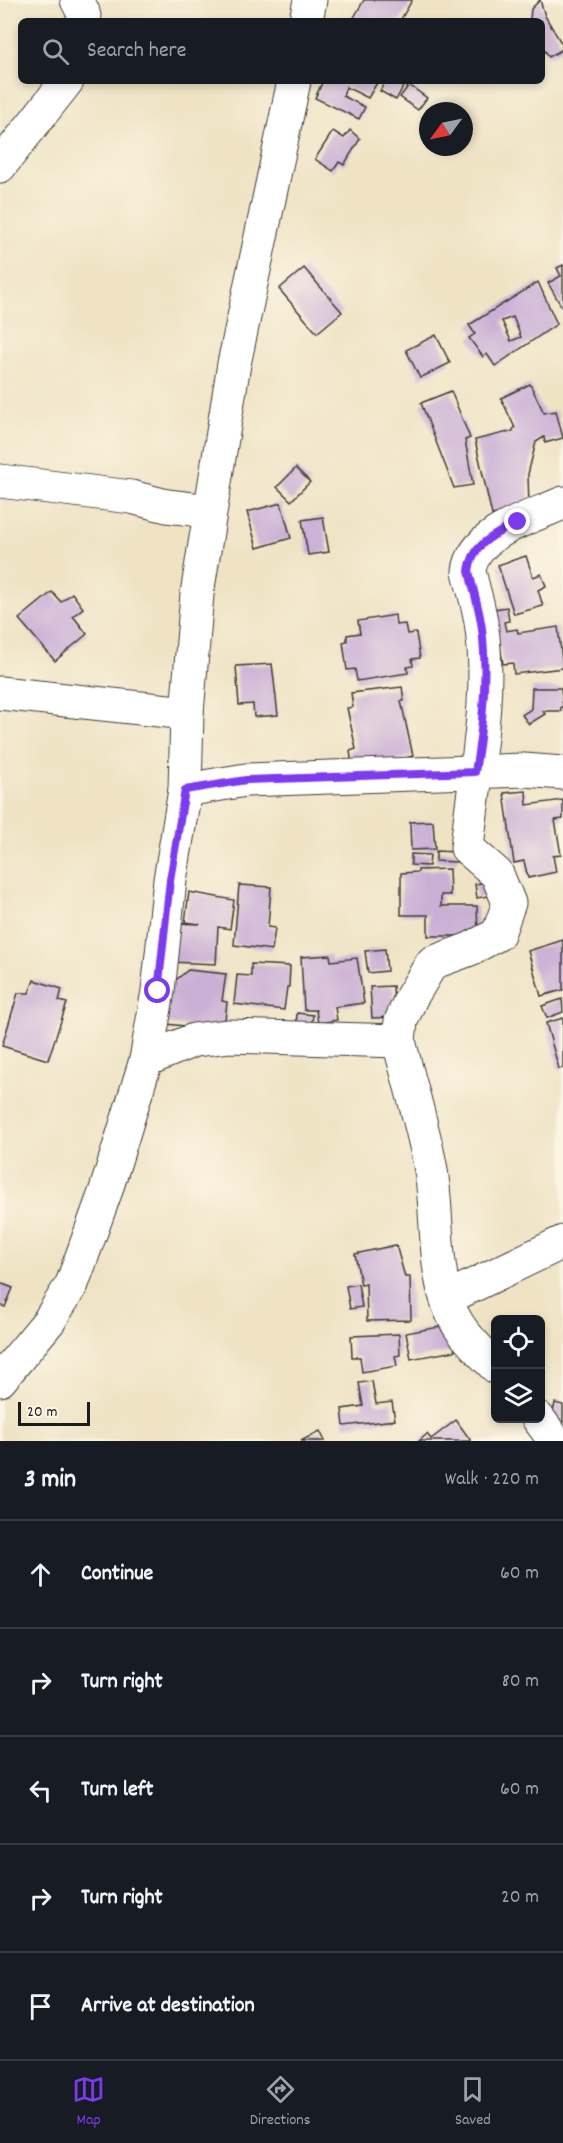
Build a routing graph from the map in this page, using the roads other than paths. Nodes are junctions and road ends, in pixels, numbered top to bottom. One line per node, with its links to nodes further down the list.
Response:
1 (77, 0): 3 (street)
2 (310, 0): 4 (street)
3 (84, 18)
4 (307, 18)
5 (65, 84): 7 (street)
6 (293, 84): 10 (street)
7 (0, 166)
8 (0, 481): 10 (street)
9 (563, 503): 13 (street)
10 (210, 511): 12 (street)
11 (0, 693): 12 (street)
12 (187, 714): 15 (street)
13 (475, 772): 14 (street); 15 (street); 16 (street)
14 (563, 773)
15 (185, 790): 17 (street)
16 (399, 1041): 17 (street); 19 (street)
17 (146, 1060): 21 (street)
18 (563, 1242): 19 (street)
19 (447, 1298): 20 (street)
20 (491, 1363)
21 (0, 1380)
22 (541, 1423): 23 (street)
23 (555, 1441)

